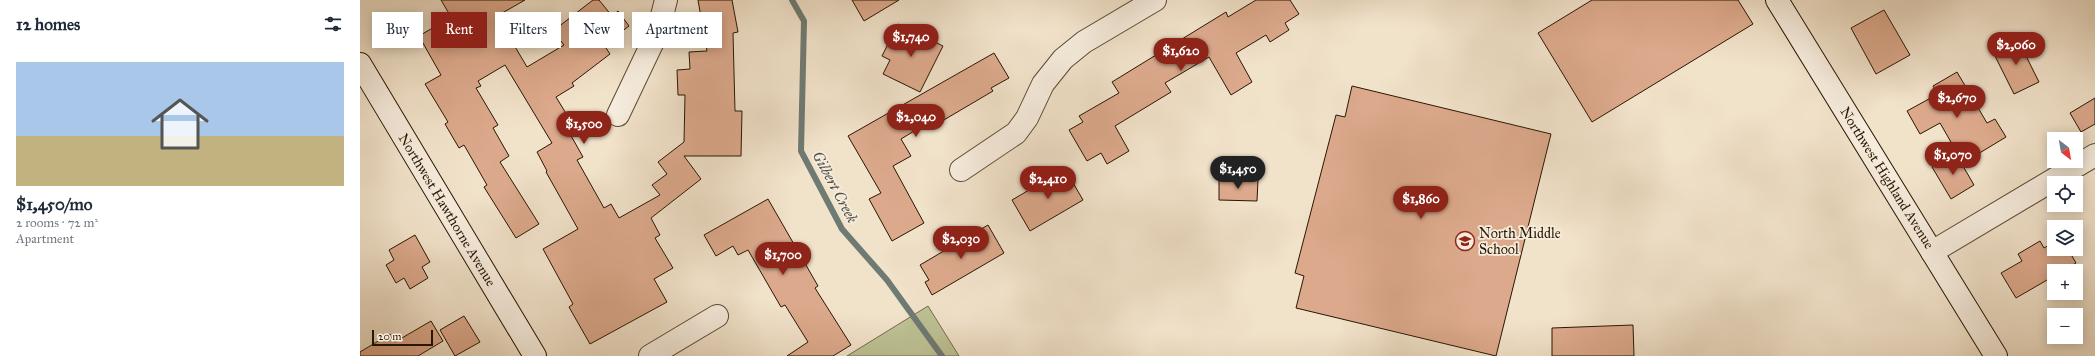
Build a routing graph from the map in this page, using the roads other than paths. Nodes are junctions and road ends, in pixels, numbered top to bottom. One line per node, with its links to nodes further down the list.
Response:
1 (666, 0): 5 (street)
2 (1155, 0): 7 (street)
3 (1777, 0): 8 (street, Northwest Highland Avenue)
4 (360, 64): 10 (street, Northwest Hawthorne Avenue)
5 (618, 115)
6 (2095, 155): 8 (street)
7 (961, 170)
8 (1932, 252): 12 (street, Northwest Highland Avenue)
9 (717, 316): 11 (street)
10 (535, 356)
11 (650, 356)
12 (1996, 356)

